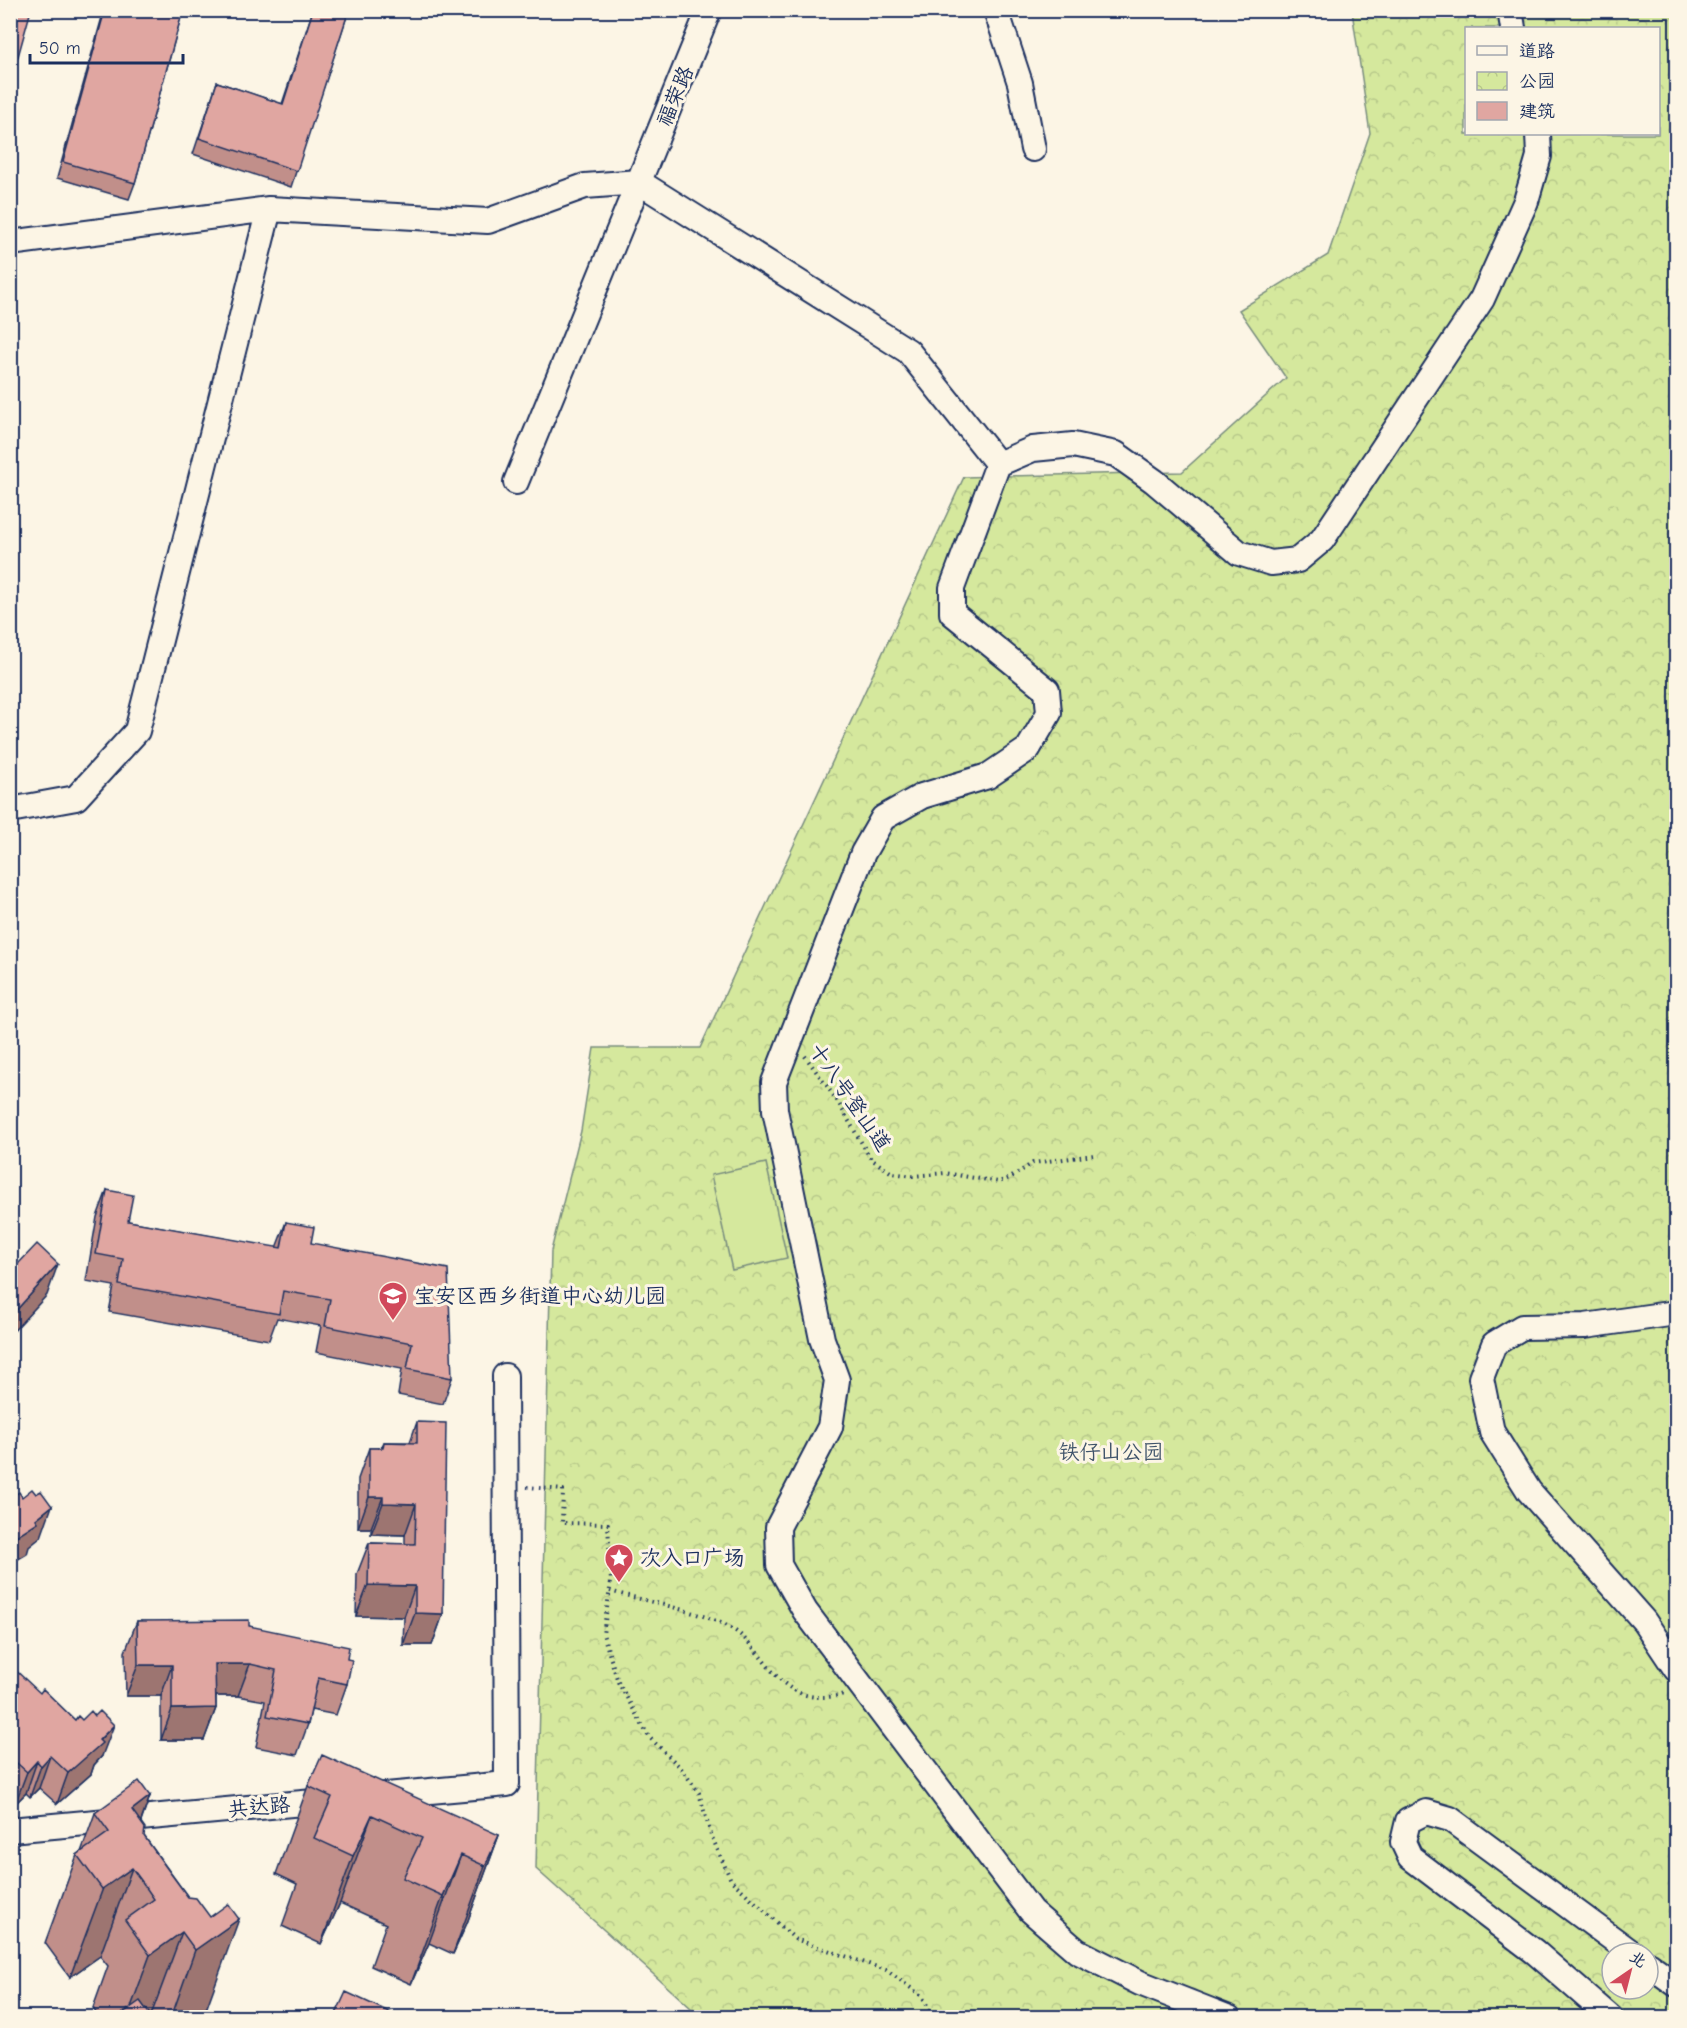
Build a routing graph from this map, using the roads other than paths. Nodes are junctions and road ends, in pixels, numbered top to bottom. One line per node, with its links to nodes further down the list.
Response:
1 (709, 10): 7 (street, 福荣路)
2 (996, 10): 6 (street)
3 (1510, 10): 4 (street)
4 (1513, 27)
5 (1538, 135): 10 (street)
6 (1033, 149)
7 (639, 182): 8 (street); 10 (street); 11 (street, 福荣路)
8 (269, 209): 9 (street); 12 (street)
9 (10, 243)
10 (998, 464): 20 (street)
11 (516, 482)
12 (10, 810)
13 (1677, 1313): 15 (street)
14 (505, 1376): 16 (street, 共达路)
15 (1677, 1668)
16 (10, 1830)
17 (1616, 1941): 21 (street)
18 (1660, 1972): 19 (street)
19 (1677, 1984)
20 (1229, 2018)
21 (1611, 2018)

